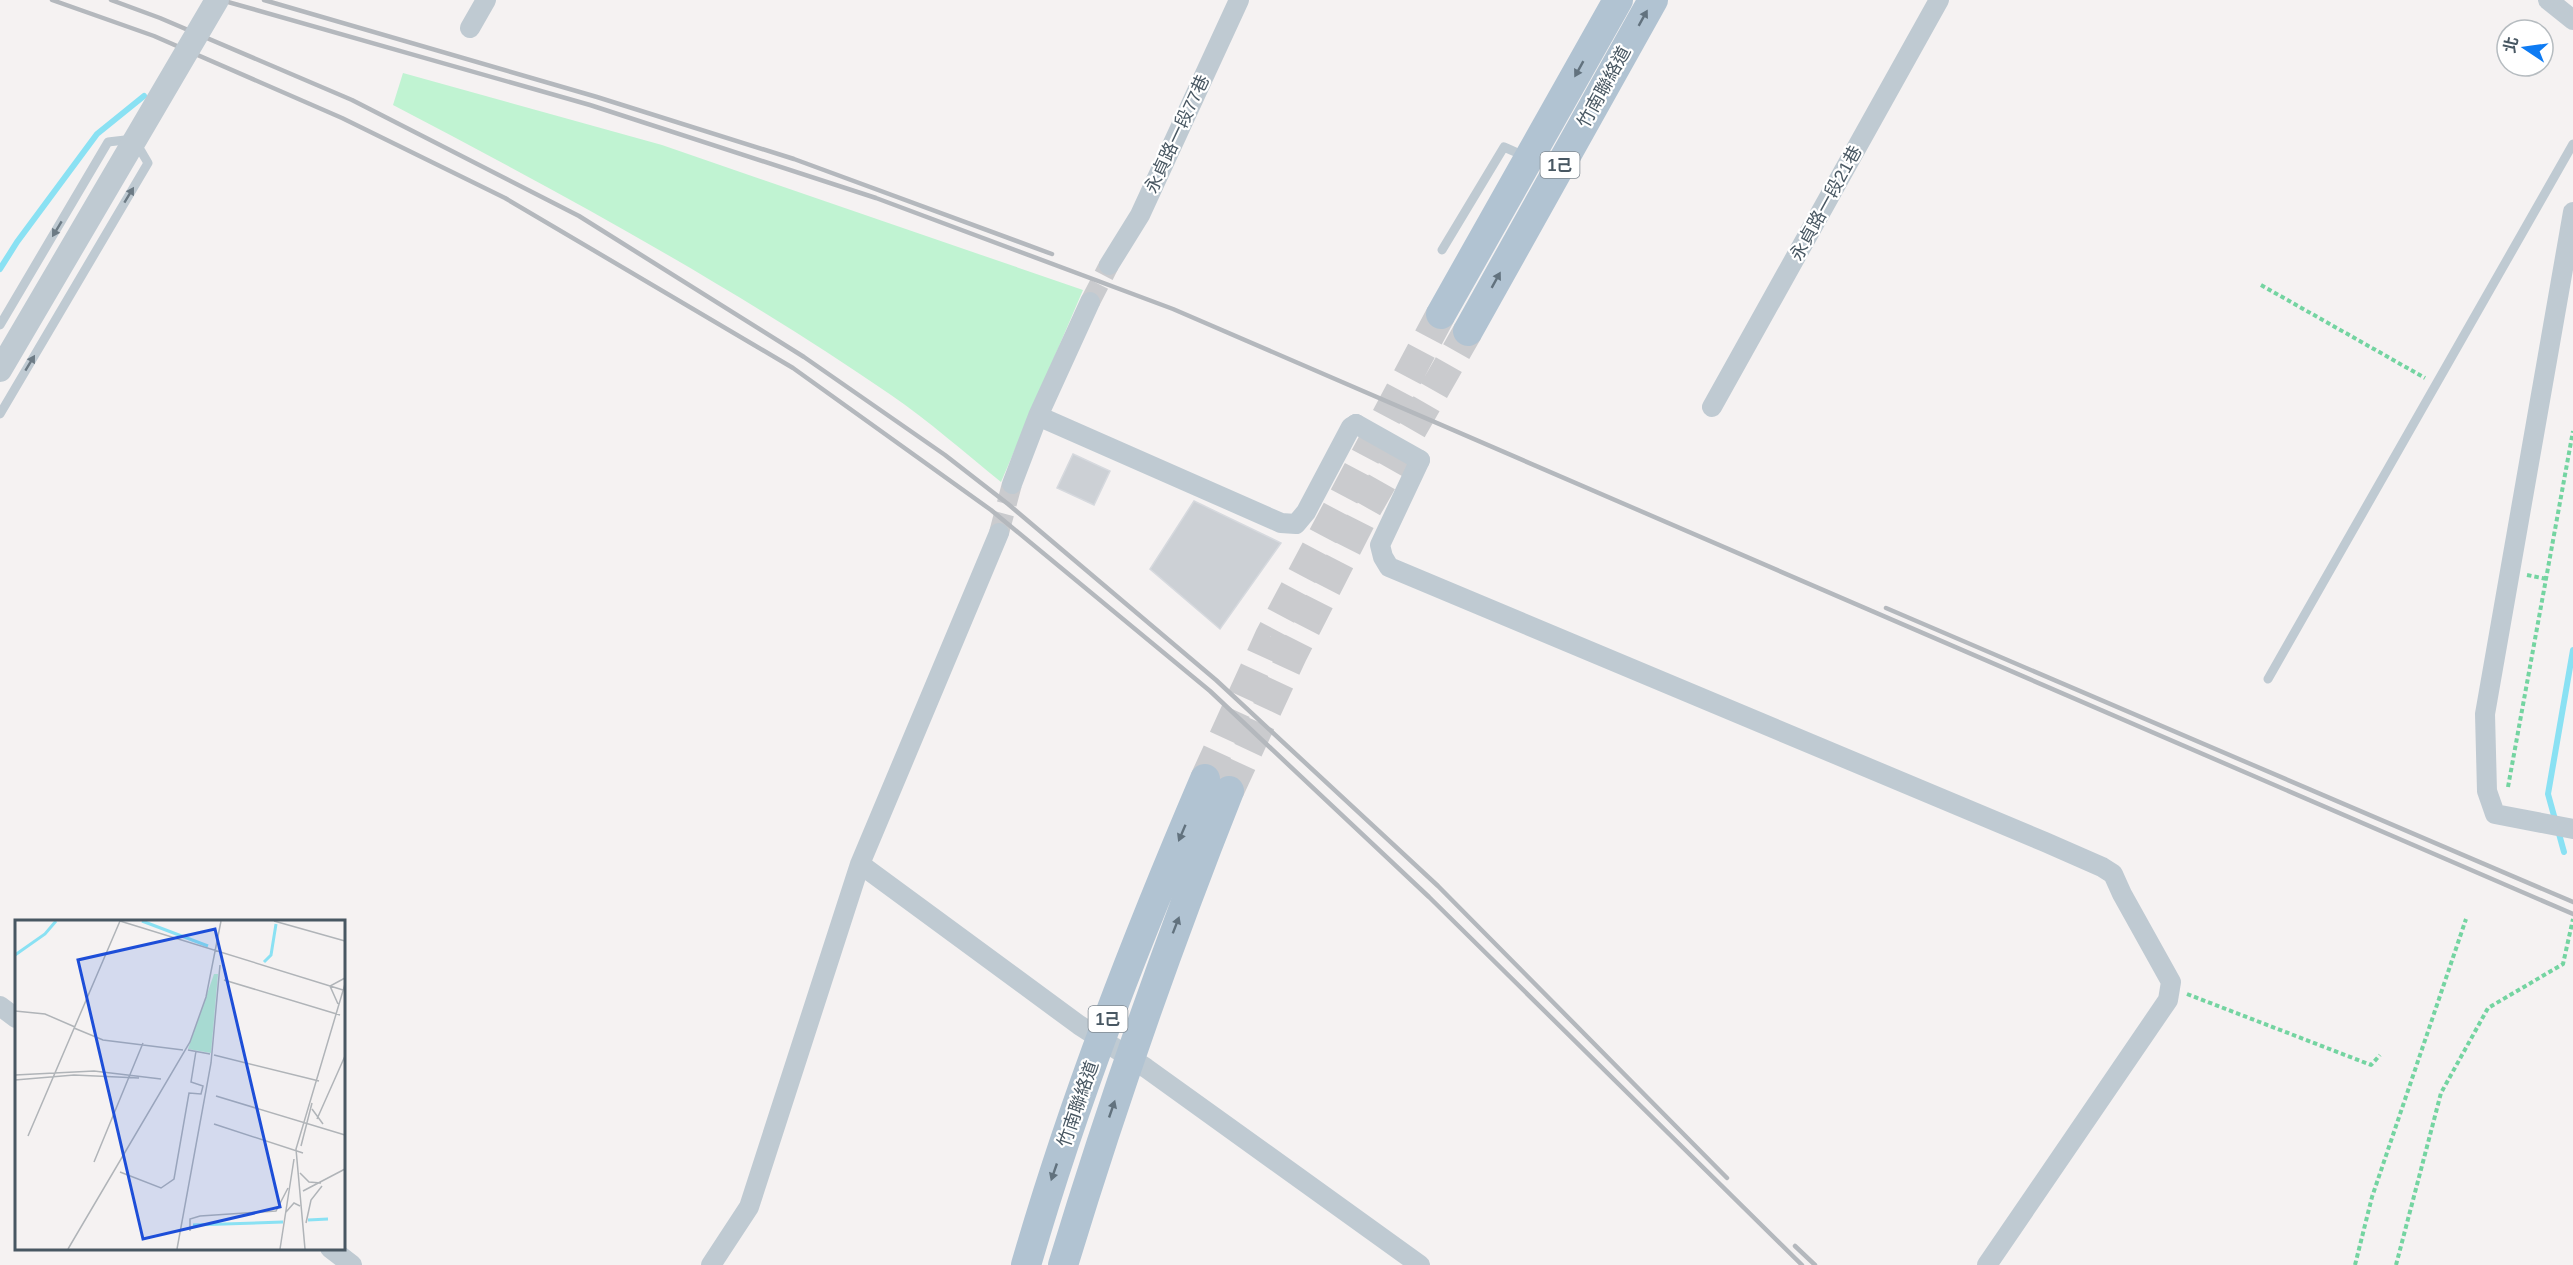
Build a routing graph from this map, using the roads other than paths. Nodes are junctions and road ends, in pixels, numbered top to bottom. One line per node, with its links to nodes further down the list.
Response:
1 (217, 0): 19 (street, bridge)
2 (486, 0): 9 (street)
3 (1239, 0): 14 (street, 永貞路一段77巷)
4 (1618, 0): 11 (main road, 竹南聯絡道 / 1己, one-way to 11)
5 (1653, 0): 18 (main road, 竹南聯絡道 / 1己, one-way to 5)
6 (1939, 0): 20 (street, 永貞路一段21巷)
7 (2548, 0): 8 (street)
8 (2573, 20)
9 (470, 28)
10 (2573, 144): 25 (lane)
11 (1529, 159): 13 (lane); 16 (main road, 竹南聯絡道 / 1己)
12 (2573, 212): 26 (street)
13 (1442, 250)
14 (1109, 265)
15 (1090, 302): 22 (street)
16 (1441, 314)
17 (0, 325): 21 (lane, one-way to 17)
18 (1468, 331)
19 (0, 370)
20 (1712, 407)
21 (0, 414)
22 (1038, 416): 23 (street); 38 (street, bridge)
23 (1012, 484)
24 (999, 533): 27 (street)
25 (2268, 679)
26 (2562, 827)
27 (860, 864): 30 (street); 34 (street)
28 (0, 1006): 29 (street)
29 (15, 1017)
30 (1100, 1039): 31 (street); 31 (main road, 竹南聯絡道 / 1己, one-way to 30); 35 (main road, 竹南聯絡道 / 1己, one-way to 35)
31 (1130, 1057): 36 (main road, 竹南聯絡道 / 1己, one-way to 31); 37 (street)
32 (333, 1250): 33 (street)
33 (352, 1265)
34 (711, 1265)
35 (1026, 1265)
36 (1063, 1265)
37 (1420, 1265)
38 (1987, 1265)

